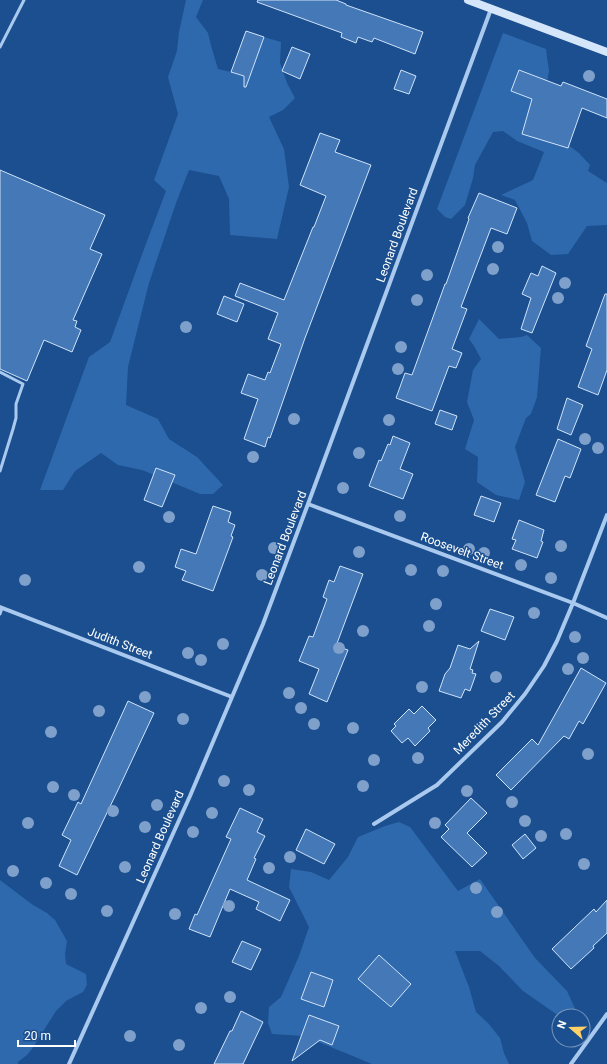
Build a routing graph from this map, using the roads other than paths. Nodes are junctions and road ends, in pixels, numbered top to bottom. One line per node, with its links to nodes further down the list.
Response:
1 (24, 0): 4 (lane)
2 (468, 0): 3 (street)
3 (491, 9): 5 (street); 8 (street, Leonard Boulevard)
4 (0, 47)
5 (607, 52)
6 (0, 372): 7 (lane)
7 (0, 471)
8 (308, 504): 10 (street, Roosevelt Street); 14 (street, Leonard Boulevard)
9 (607, 514): 10 (street, Meredith Street)
10 (573, 603): 13 (street, Roosevelt Street); 15 (street, Meredith Street)
11 (1, 608): 12 (lane); 14 (street, Judith Street)
12 (0, 614)
13 (607, 618)
14 (232, 697): 17 (street, Leonard Boulevard)
15 (374, 824)
16 (607, 1014): 18 (street)
17 (69, 1064)
18 (571, 1064)

